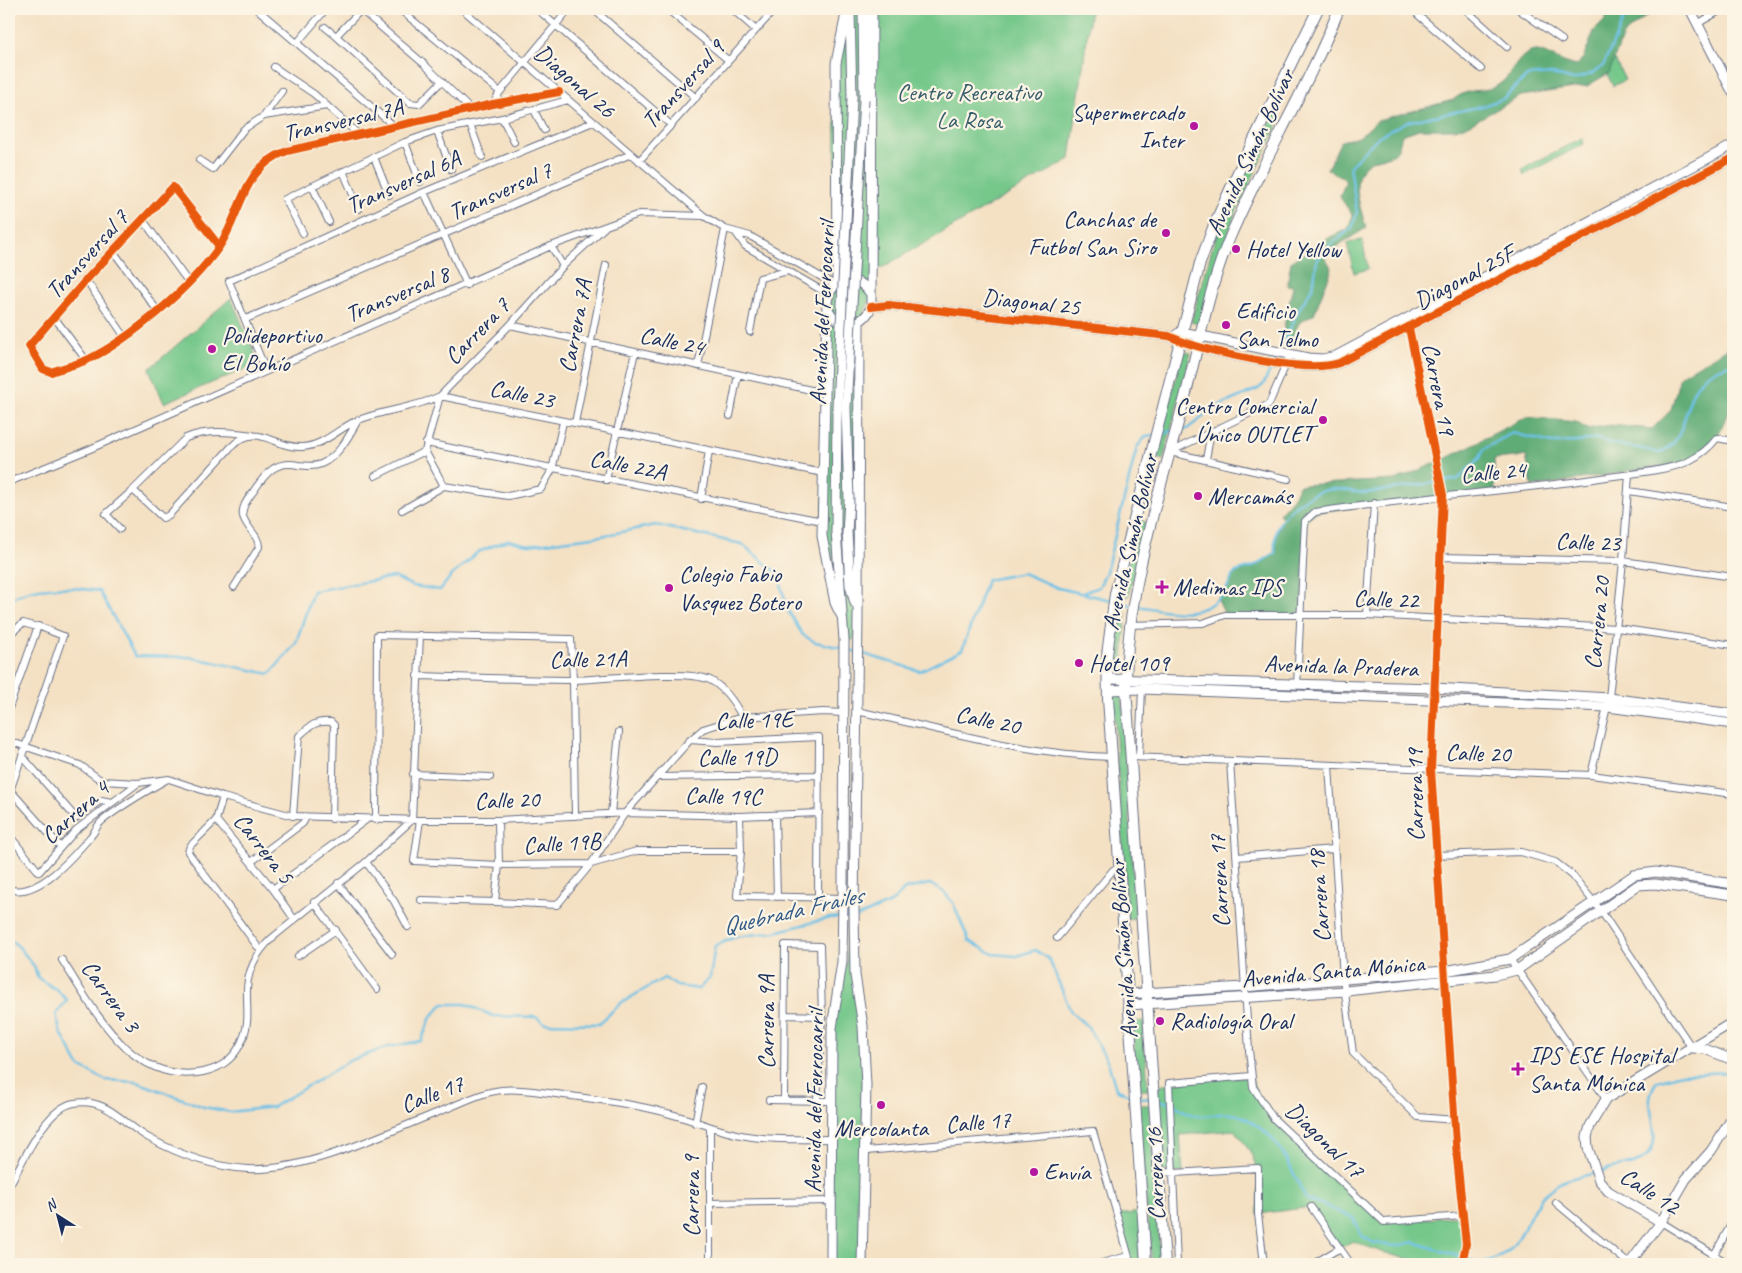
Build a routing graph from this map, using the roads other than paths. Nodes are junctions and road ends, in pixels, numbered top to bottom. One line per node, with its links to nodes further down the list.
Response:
1 (257, 9): 28 (street)
2 (326, 9): 28 (street)
3 (361, 9): 26 (street); 34 (street)
4 (400, 9): 36 (street)
5 (462, 9): 31 (street, Diagonal 26)
6 (537, 9): 22 (street)
7 (569, 9): 22 (street)
8 (593, 9): 39 (street)
9 (667, 9): 30 (street)
10 (732, 9): 25 (street)
11 (775, 9): 25 (street, Transversal 9)
12 (849, 9): 87 (street); 151 (street, Avenida del Ferrocarril, bridge)
13 (863, 9): 150 (street, Avenida del Ferrocarril, bridge)
14 (872, 9): 89 (street)
15 (1318, 9): 101 (main road, Avenida Simón Bolívar)
16 (1339, 9): 103 (main road, Avenida Simón Bolívar)
17 (1417, 9): 33 (street)
18 (1465, 9): 29 (street)
19 (1518, 9): 27 (street)
20 (1690, 9): 23 (street)
21 (1723, 9): 23 (street)
22 (556, 24): 31 (street); 49 (street)
23 (1697, 24): 38 (street)
24 (325, 27): 26 (street)
25 (756, 30): 30 (street, Transversal 9)
26 (336, 36): 34 (street)
27 (1562, 40)
28 (297, 43): 50 (street)
29 (1508, 47)
30 (728, 60): 39 (street, Transversal 9)
31 (524, 62): 36 (street); 37 (street, Diagonal 26)
32 (274, 67): 42 (street)
33 (1481, 69)
34 (442, 82): 43 (street)
35 (282, 90): 45 (street)
36 (500, 92): 41 (street)
37 (559, 92): 40 (street, Diagonal 26); 41 (street, Transversal 7A)
38 (1733, 93)
39 (696, 98): 49 (street, Transversal 9)
40 (568, 100): 44 (street); 47 (street, Diagonal 26)
41 (493, 104): 43 (street, Transversal 7A)
42 (327, 106): 45 (street); 53 (street)
43 (470, 109): 50 (street, Transversal 7A)
44 (534, 110): 46 (street); 52 (street)
45 (264, 116): 61 (street)
46 (502, 118): 48 (street); 55 (street)
47 (593, 122): 57 (street, Diagonal 26); 67 (street, Transversal 6A)
48 (470, 124): 51 (street); 58 (street)
49 (671, 125): 62 (street, Transversal 9)
50 (394, 126): 53 (street, Transversal 7A)
51 (437, 130): 54 (street); 63 (street)
52 (544, 130)
53 (358, 134): 78 (street, Transversal 7A)
54 (405, 142): 59 (street); 65 (street)
55 (514, 142)
56 (1733, 145): 97 (street, Diagonal 25F)
57 (631, 154): 62 (street, Diagonal 26); 77 (street, Transversal 7)
58 (482, 157)
59 (374, 158): 64 (street); 68 (street)
60 (1733, 158): 97 (street, Diagonal 25F)
61 (199, 160)
62 (639, 161): 70 (street, Diagonal 26)
63 (451, 169)
64 (343, 171): 66 (street); 69 (street)
65 (420, 182)
66 (312, 186): 72 (street); 75 (street)
67 (424, 192): 77 (street); 95 (street, Transversal 6A)
68 (389, 195)
69 (359, 209)
70 (704, 216): 73 (street, Transversal 8); 74 (street, Diagonal 26)
71 (143, 220): 78 (street, Transversal 7); 80 (street, Transversal 7); 85 (street)
72 (329, 222)
73 (608, 224): 79 (street, Transversal 8); 82 (street, Carrera 7)
74 (725, 229): 76 (street, Diagonal 26); 108 (street)
75 (303, 233)
76 (736, 233): 83 (street, Diagonal 26); 87 (street, Diagonal 26)
77 (443, 236): 86 (street); 95 (street, Transversal 7)
78 (219, 246): 85 (street, Transversal 7A)
79 (551, 246): 82 (street); 86 (street, Transversal 8)
80 (113, 251): 84 (street, Transversal 7); 93 (street)
81 (606, 265): 102 (street, Carrera 7A)
82 (563, 266): 98 (street, Carrera 7)
83 (788, 271): 88 (street, Diagonal 26); 99 (street)
84 (86, 280): 94 (street, Transversal 7); 100 (street)
85 (189, 283): 93 (street, Transversal 7A)
86 (467, 284): 109 (street, Transversal 8)
87 (836, 284): 88 (street); 89 (street)
88 (828, 294): 91 (street)
89 (871, 295): 90 (street, Diagonal 25); 92 (street)
90 (889, 305): 92 (street, Diagonal 25); 101 (street, Diagonal 25)
91 (828, 306): 96 (street); 112 (street)
92 (871, 308): 96 (street)
93 (157, 310): 100 (street, Transversal 7A)
94 (54, 317): 106 (street); 110 (street, Transversal 7)
95 (246, 319): 109 (street)
96 (859, 322): 150 (street)
97 (1406, 323): 105 (street, Diagonal 25F); 107 (street, Diagonal 25F); 137 (street, Carrera 19)
98 (510, 325): 102 (street, Calle 24); 113 (street, Carrera 7)
99 (750, 332)
100 (125, 337): 106 (street, Transversal 7A)
101 (1181, 337): 103 (street); 160 (main road, Avenida Simón Bolívar)
102 (592, 342): 104 (street, Calle 24); 117 (street, Carrera 7A)
103 (1200, 342): 105 (street, Diagonal 25F); 107 (street, Diagonal 25F); 123 (main road, Avenida Simón Bolívar)
104 (635, 352): 108 (street, Calle 24); 118 (street)
105 (1286, 354): 107 (street)
106 (86, 360): 110 (street, Transversal 7A)
107 (1283, 364): 119 (street)
108 (698, 366): 111 (street, Calle 24)
109 (266, 371): 133 (street, Transversal 8)
110 (51, 372)
111 (738, 374): 112 (street, Calle 24); 114 (street)
112 (825, 392): 128 (street)
113 (440, 396): 115 (street); 116 (street, Calle 23); 122 (street, Carrera 7)
114 (730, 416)
115 (358, 420): 120 (street); 147 (street)
116 (563, 422): 117 (street, Calle 23); 127 (street)
117 (575, 423): 118 (street, Calle 23)
118 (618, 432): 125 (street, Calle 23); 132 (street)
119 (1211, 432): 123 (street); 126 (street)
120 (253, 435): 135 (street); 135 (street)
121 (1733, 441): 129 (street, Calle 24)
122 (426, 443): 124 (street, Carrera 7); 127 (street, Calle 22A)
123 (1171, 447): 126 (street); 153 (main road, Avenida Simón Bolívar)
124 (425, 451): 130 (street); 134 (street)
125 (709, 451): 128 (street, Calle 23); 138 (street)
126 (1206, 459): 131 (street)
127 (552, 470): 132 (street, Calle 22A); 134 (street)
128 (823, 474): 142 (street)
129 (1629, 474): 136 (street, Carrera 20); 137 (street, Calle 24)
130 (375, 476)
131 (1288, 479)
132 (606, 480): 138 (street, Calle 22A)
133 (9, 482)
134 (444, 486): 141 (street)
135 (133, 490): 143 (street)
136 (1629, 491): 140 (street); 145 (street, Carrera 20)
137 (1443, 495): 139 (street, Calle 24); 144 (street, Carrera 19)
138 (701, 498): 142 (street, Calle 22A)
139 (1374, 503): 148 (street); 149 (street, Calle 24)
140 (1733, 507)
141 (402, 510)
142 (822, 521): 151 (street)
143 (120, 529)
144 (1441, 557): 145 (street, Calle 23); 152 (street, Carrera 19)
145 (1623, 561): 146 (street, Calle 23); 155 (street, Carrera 20)
146 (1733, 576)
147 (234, 587)
148 (1367, 615): 149 (street, Calle 22); 152 (street, Calle 22)
149 (1302, 616): 153 (street, Calle 22); 163 (street)
150 (858, 618): 170 (street, Avenida del Ferrocarril)
151 (843, 620): 171 (street, Avenida del Ferrocarril)
152 (1438, 620): 155 (street, Calle 22); 164 (street, Carrera 19)
153 (1128, 625): 162 (main road, Avenida Simón Bolívar)
154 (37, 626): 156 (street); 169 (street); 178 (street)
155 (1617, 628): 158 (street, Calle 22); 168 (street, Carrera 20)
156 (9, 636)
157 (420, 636): 159 (street); 161 (street); 207 (street)
158 (1733, 645)
159 (417, 676): 161 (street, Calle 21A); 185 (street)
160 (1108, 678): 162 (street); 166 (main road, Avenida Simón Bolívar)
161 (573, 680): 173 (street, Calle 21A); 200 (street)
162 (1126, 683): 163 (street, Avenida la Pradera); 165 (street, Avenida la Pradera); 166 (street); 180 (main road, Avenida Simón Bolívar)
163 (1297, 684): 164 (street, Avenida la Pradera)
164 (1434, 688): 167 (street, Carrera 19); 168 (street, Avenida la Pradera)
165 (1142, 689): 167 (street, Avenida la Pradera); 180 (street)
166 (1108, 690): 181 (main road, Avenida Simón Bolívar)
167 (1433, 700): 168 (street, Avenida la Pradera); 184 (street, Carrera 19)
168 (1608, 702): 172 (street, Avenida la Pradera); 174 (street, Avenida la Pradera); 187 (street, Carrera 20)
169 (9, 708)
170 (858, 711): 181 (street, Calle 20); 271 (street, Avenida del Ferrocarril)
171 (844, 713): 173 (street); 232 (street, Avenida del Ferrocarril)
172 (1733, 714)
173 (742, 717): 176 (street)
174 (1733, 724)
175 (619, 732): 198 (street)
176 (690, 740): 186 (street, Calle 19E); 188 (street)
177 (9, 741): 178 (street, Calle 20)
178 (26, 747): 179 (street); 191 (street, Calle 20)
179 (22, 756): 192 (street); 195 (street)
180 (1135, 756): 182 (street, Calle 20); 251 (main road, Avenida Simón Bolívar)
181 (1112, 757): 221 (main road, Avenida Simón Bolívar)
182 (1230, 761): 183 (street, Calle 20); 216 (street, Carrera 17)
183 (1329, 766): 184 (street, Calle 20); 213 (street, Carrera 18)
184 (1431, 770): 187 (street, Calle 20); 215 (street, Carrera 19)
185 (414, 774): 189 (street); 208 (street)
186 (818, 775): 188 (street, Calle 19D); 196 (street)
187 (1591, 775): 193 (street, Calle 20)
188 (657, 776): 197 (street)
189 (490, 777)
190 (169, 778): 191 (street, Calle 20); 194 (street, Calle 20); 224 (street)
191 (138, 782): 195 (street, Carrera 4)
192 (9, 792): 212 (street)
193 (1733, 794)
194 (222, 797): 199 (street, Calle 20); 205 (street, Carrera 5)
195 (112, 802): 211 (street, Carrera 4)
196 (819, 812): 202 (street, Calle 19C); 227 (street)
197 (625, 813): 198 (street, Calle 20); 201 (street, Calle 19C); 219 (street)
198 (611, 814): 200 (street, Calle 20)
199 (294, 816): 203 (street, Calle 20); 204 (street)
200 (575, 816): 210 (street, Calle 20)
201 (740, 816): 202 (street, Calle 19C); 214 (street)
202 (775, 816): 228 (street)
203 (306, 817): 204 (street, Calle 20); 217 (street)
204 (332, 819): 206 (street, Calle 20)
205 (216, 820): 217 (street, Carrera 5); 239 (street)
206 (366, 820): 207 (street, Calle 20); 225 (street)
207 (376, 820): 208 (street, Calle 20)
208 (412, 820): 209 (street, Calle 20); 218 (street)
209 (420, 820): 210 (street, Calle 20); 220 (street, Calle 19B)
210 (498, 820): 220 (street)
211 (9, 836)
212 (58, 844)
213 (1334, 849): 216 (street); 246 (street, Carrera 18)
214 (741, 851): 219 (street, Calle 19B); 228 (street)
215 (1435, 855): 233 (street); 245 (street, Carrera 19)
216 (1237, 857): 248 (street, Carrera 17)
217 (250, 862): 225 (street, Carrera 5)
218 (366, 862): 222 (street); 236 (street)
219 (591, 864): 220 (street, Calle 19B); 231 (street)
220 (498, 865): 231 (street)
221 (1119, 870): 238 (street); 253 (main road, Avenida Simón Bolívar)
222 (338, 883): 230 (street); 240 (street)
223 (1733, 884): 233 (street, Avenida Santa Mónica)
224 (9, 888)
225 (273, 889): 235 (street, Carrera 5)
226 (1733, 895): 234 (street, Avenida Santa Mónica)
227 (818, 896): 228 (street); 232 (street)
228 (777, 897)
229 (421, 900): 231 (street)
230 (314, 902): 235 (street); 237 (street)
231 (496, 902)
232 (843, 902): 265 (street, Avenida del Ferrocarril)
233 (1594, 902): 234 (street); 243 (street, Avenida Santa Mónica)
234 (1601, 911): 244 (street, Avenida Santa Mónica); 257 (street)
235 (294, 919): 239 (street, Carrera 3)
236 (408, 927)
237 (336, 930): 241 (street); 249 (street)
238 (1056, 938)
239 (260, 950): 242 (street, Carrera 3)
240 (392, 954)
241 (298, 956)
242 (62, 960)
243 (1510, 960): 244 (street); 245 (street, Avenida Santa Mónica)
244 (1517, 970): 247 (street, Avenida Santa Mónica); 261 (street)
245 (1445, 971): 246 (street, Avenida Santa Mónica); 247 (street, Carrera 19)
246 (1343, 978): 248 (street, Avenida Santa Mónica); 250 (street, Carrera 18)
247 (1446, 982): 250 (street, Avenida Santa Mónica); 267 (street, Carrera 19)
248 (1244, 987): 251 (street, Avenida Santa Mónica); 252 (street, Carrera 17)
249 (377, 989)
250 (1346, 991): 252 (street, Avenida Santa Mónica); 267 (street, Carrera 18)
251 (1147, 998): 252 (street, Avenida Santa Mónica); 253 (street); 272 (main road, Avenida Simón Bolívar)
252 (1245, 998): 259 (street, Diagonal 17)
253 (1128, 999): 290 (main road, Avenida Simón Bolívar)
254 (786, 1016): 255 (street); 255 (street, Carrera 9A); 263 (street, Carrera 9A)
255 (822, 1016): 264 (street)
256 (1733, 1022): 257 (street)
257 (1692, 1048): 258 (street); 261 (street)
258 (1733, 1060)
259 (1251, 1076): 273 (street, Carrera 16); 279 (street, Diagonal 17)
260 (702, 1087): 268 (street)
261 (1606, 1099): 280 (street, Calle 12)
262 (769, 1100): 263 (street)
263 (784, 1100): 264 (street)
264 (817, 1101): 265 (street)
265 (831, 1101): 270 (street, Avenida del Ferrocarril)
266 (1733, 1118): 280 (street)
267 (1454, 1120): 279 (street, Carrera 19)
268 (695, 1122): 269 (street, Calle 17); 274 (street, Calle 17)
269 (710, 1127): 270 (street, Calle 17); 276 (street, Carrera 9)
270 (831, 1139): 275 (street, Avenida del Ferrocarril)
271 (866, 1151): 284 (street, Calle 17); 287 (street, Avenida del Ferrocarril)
272 (1157, 1171): 273 (street); 291 (main road, Avenida Simón Bolívar)
273 (1174, 1173): 292 (street, Carrera 16); 293 (street)
274 (9, 1186)
275 (832, 1201): 276 (street); 286 (street, Avenida del Ferrocarril)
276 (710, 1203): 285 (street, Carrera 9)
277 (1556, 1203): 297 (street)
278 (1311, 1207): 282 (street)
279 (1463, 1216): 296 (street, Carrera 19)
280 (1661, 1222): 283 (street, Calle 12); 297 (street)
281 (1733, 1222): 283 (street)
282 (1340, 1248): 294 (street); 295 (street)
283 (1714, 1255): 298 (street, Calle 12)
284 (1128, 1256): 288 (street); 289 (street)
285 (710, 1264)
286 (831, 1264)
287 (862, 1264)
288 (1098, 1264)
289 (1131, 1264)
290 (1146, 1264)
291 (1165, 1264)
292 (1177, 1264)
293 (1264, 1264)
294 (1313, 1264)
295 (1351, 1264)
296 (1462, 1264)
297 (1629, 1264)
298 (1729, 1264)

